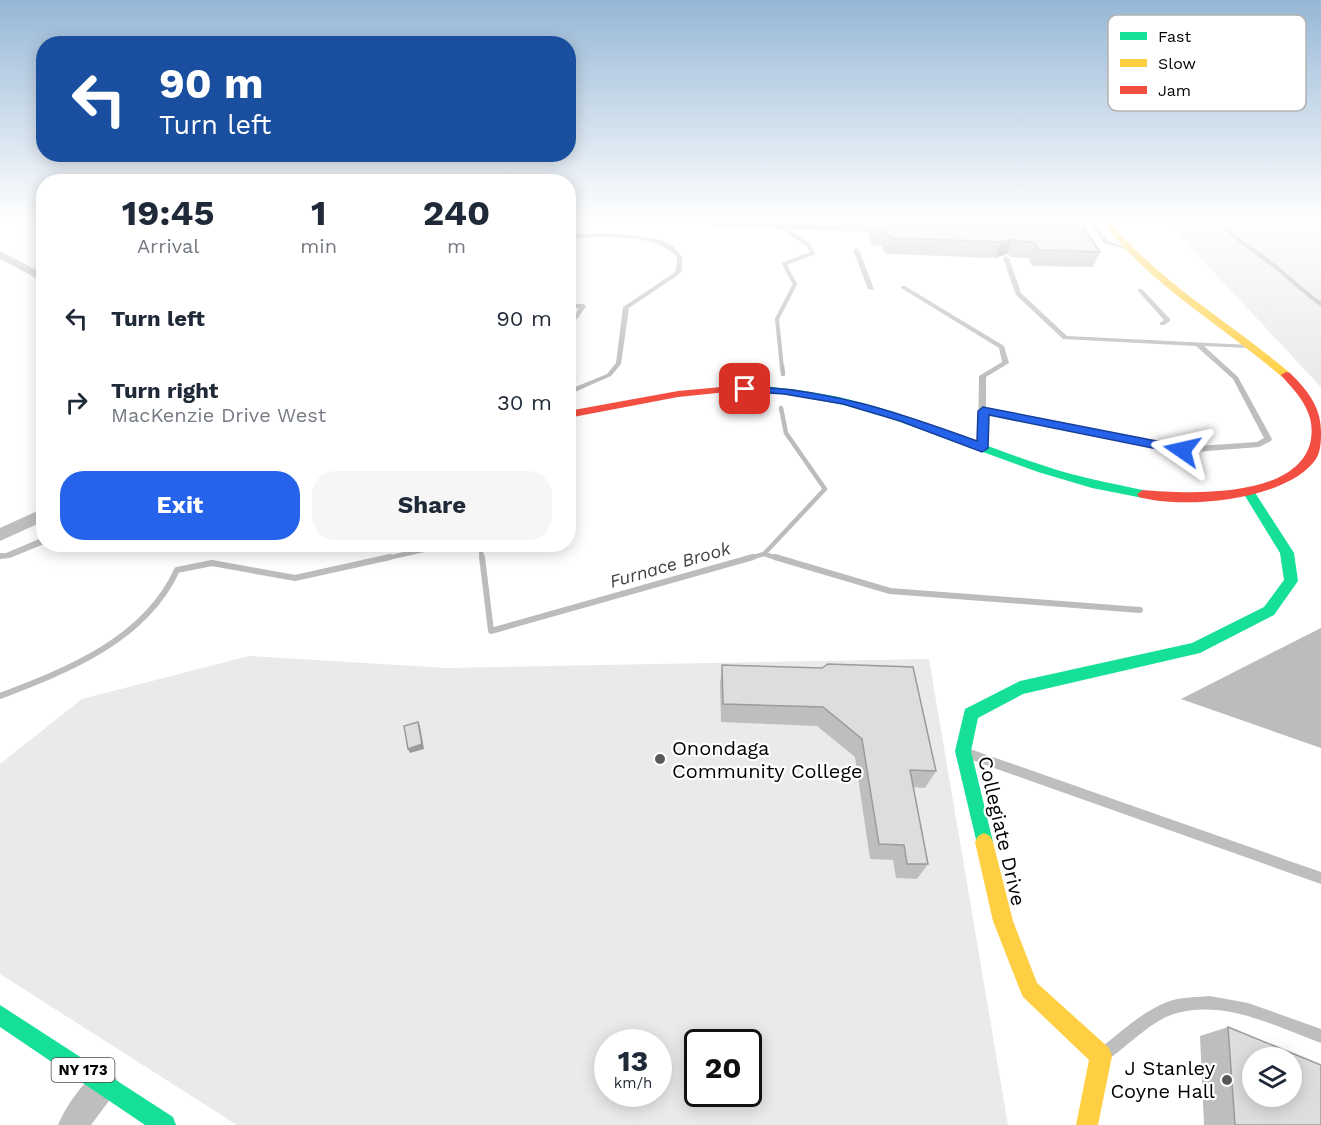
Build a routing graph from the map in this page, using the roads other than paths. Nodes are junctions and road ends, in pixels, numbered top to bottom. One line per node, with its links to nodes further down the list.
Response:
1 (678, 272): 13 (lane)
2 (864, 272): 6 (lane)
3 (1010, 272): 11 (lane)
4 (1152, 272): 12 (street)
5 (903, 287): 14 (lane)
6 (871, 289)
7 (1140, 290): 10 (lane)
8 (576, 306): 9 (lane)
9 (576, 317)
10 (1162, 324)
11 (1198, 344): 12 (lane); 14 (lane)
12 (1249, 346): 17 (street)
13 (576, 390)
14 (983, 411): 16 (lane)
15 (576, 413): 16 (street)
16 (982, 448): 17 (street)
17 (1248, 491): 22 (street, Collegiate Drive)
18 (36, 518): 19 (street)
19 (0, 536)
20 (36, 543): 21 (lane)
21 (0, 556)
22 (963, 751): 23 (lane); 26 (street, Collegiate Drive)
23 (1321, 878)
24 (0, 1015): 27 (street, NY 173)
25 (1321, 1036): 26 (lane)
26 (1101, 1056): 30 (street)
27 (104, 1084): 28 (street); 29 (street, NY 173)
28 (73, 1125)
29 (165, 1125)
30 (1087, 1125)

